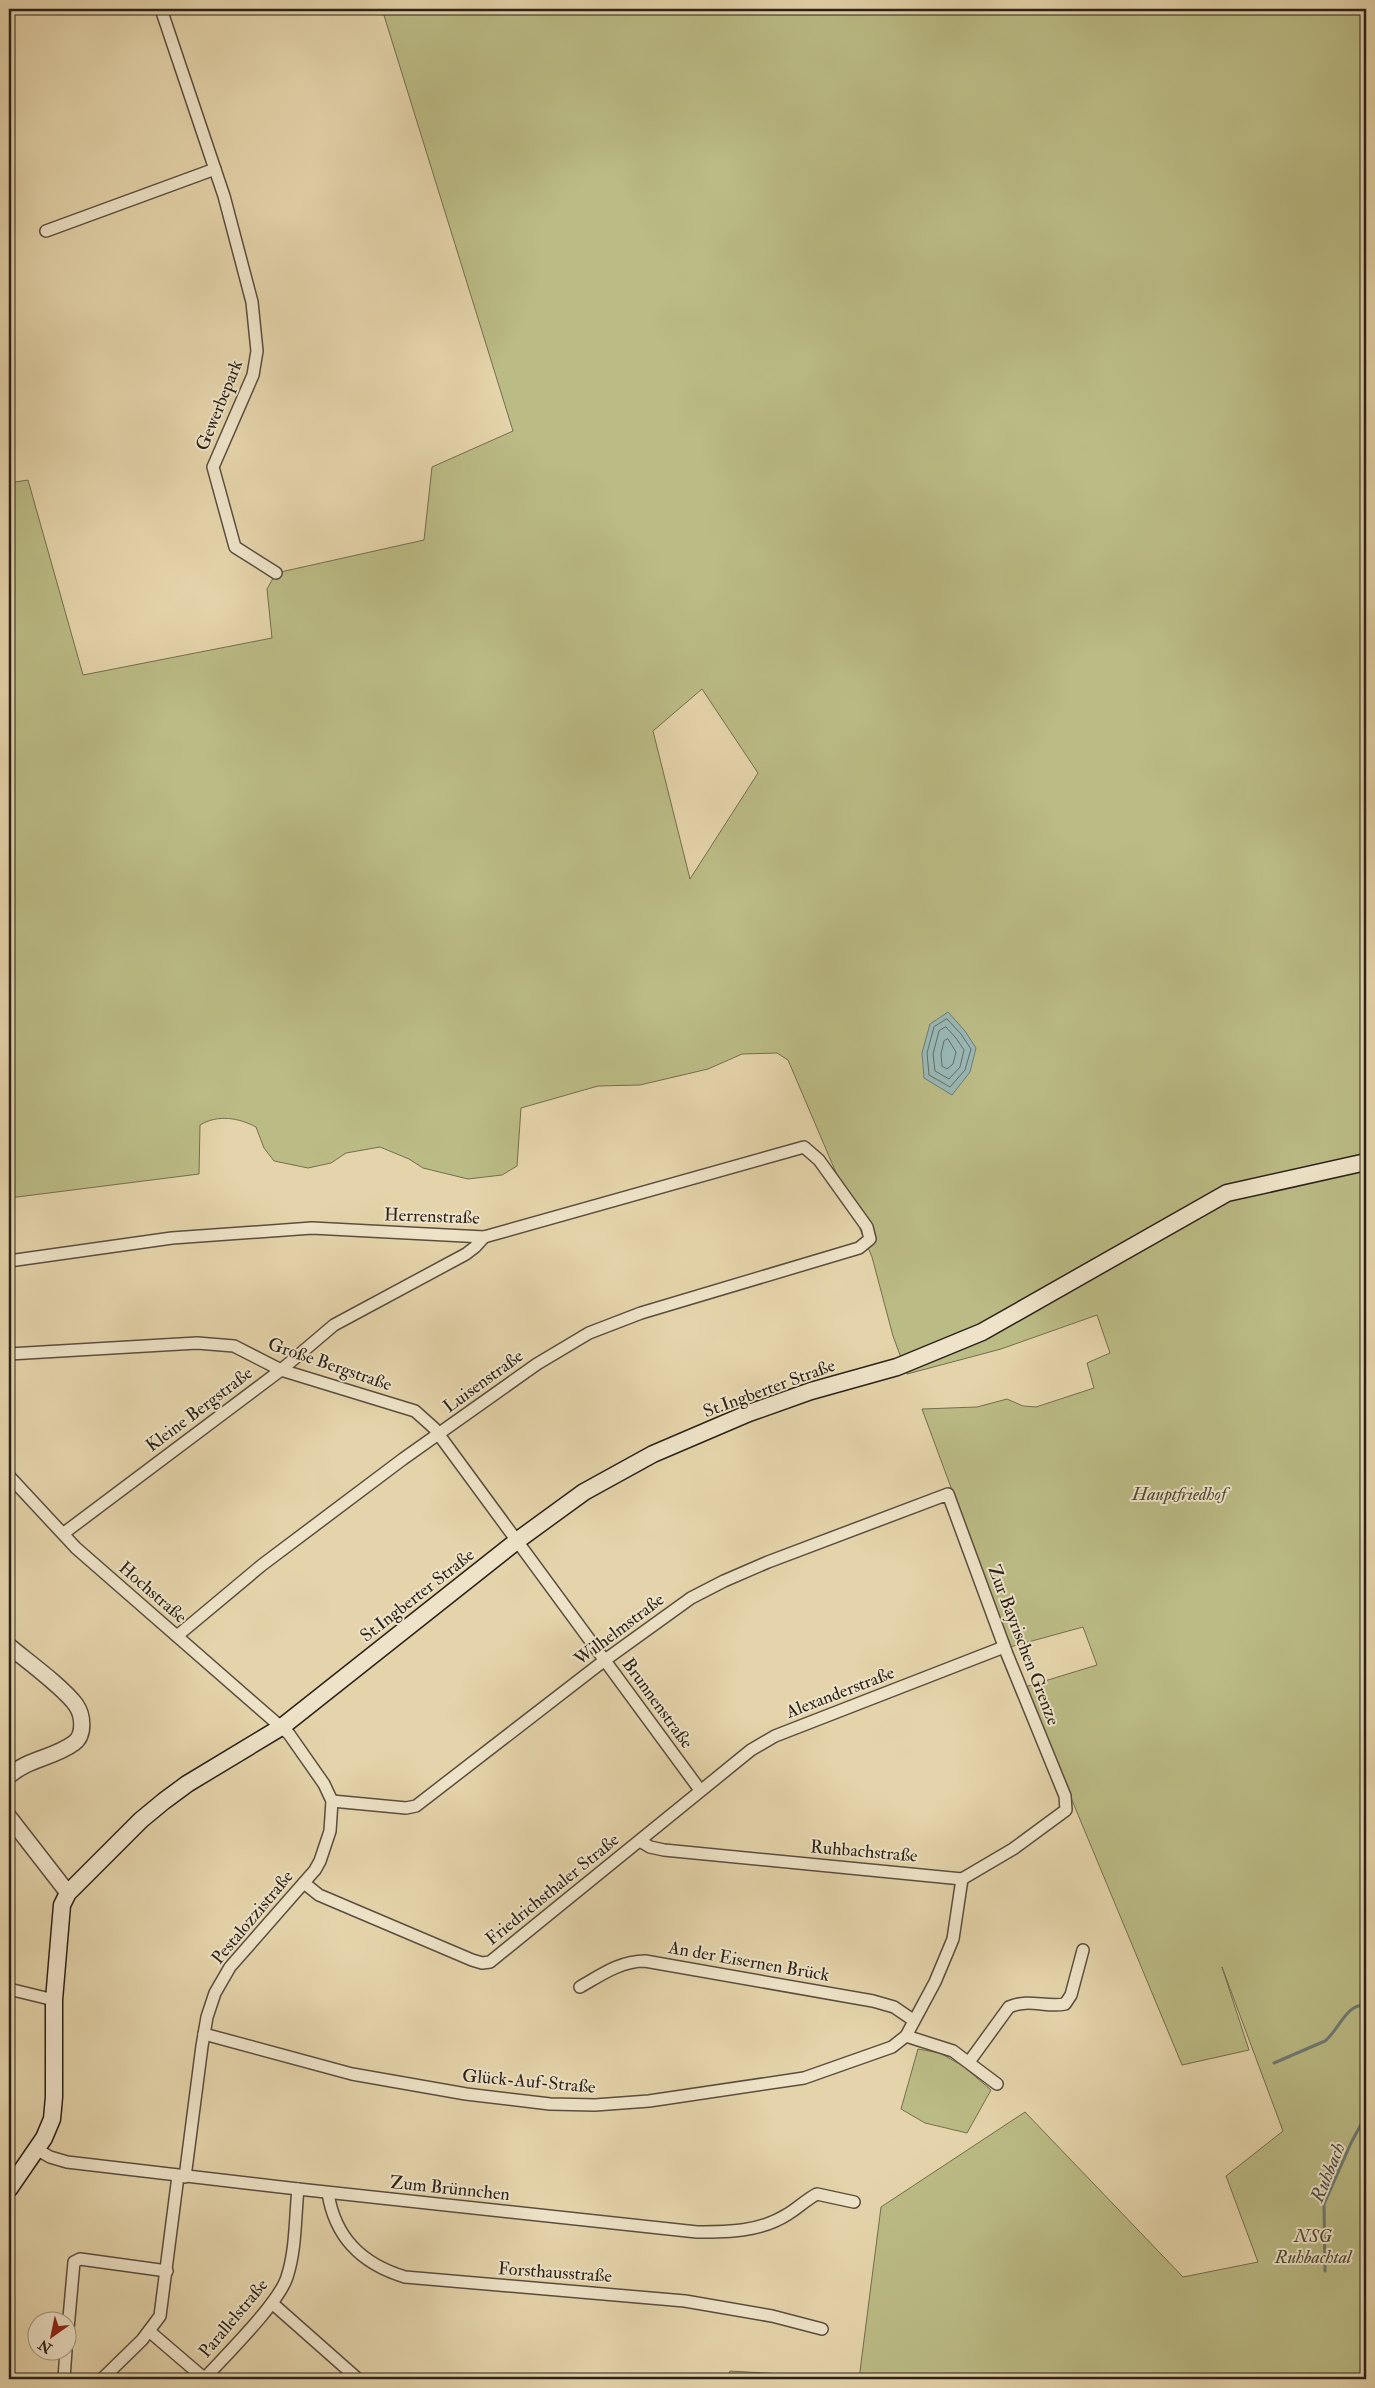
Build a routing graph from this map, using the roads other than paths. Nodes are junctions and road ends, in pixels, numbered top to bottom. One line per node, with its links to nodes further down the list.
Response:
1 (162, 9): 2 (street, Gewerbepark)
2 (216, 169): 3 (street); 4 (street, Gewerbepark)
3 (46, 231)
4 (276, 573)
5 (1366, 1162): 15 (main road, St.Ingberter Straße)
6 (484, 1237): 7 (street, Herrenstraße); 8 (street, Herrenstraße); 10 (street, Kleine Bergstraße)
7 (858, 1248): 11 (street, Luisenstraße)
8 (9, 1261)
9 (9, 1354): 10 (street, Große Bergstraße)
10 (281, 1370): 11 (street, Große Bergstraße); 14 (street, Kleine Bergstraße)
11 (440, 1434): 15 (street, Große Bergstraße); 16 (street, Luisenstraße)
12 (9, 1476): 14 (street, Hochstraße)
13 (948, 1494): 18 (street, Zur Bayrischen Grenze); 19 (street, Wilhelmstraße)
14 (64, 1533): 16 (street, Hochstraße)
15 (518, 1540): 19 (street, Brunnenstraße); 20 (main road, St.Ingberter Straße)
16 (176, 1636): 20 (street, Hochstraße)
17 (9, 1646): 21 (street)
18 (1004, 1647): 22 (street, Alexanderstraße); 26 (street, Zur Bayrischen Grenze)
19 (605, 1660): 22 (street, Brunnenstraße); 23 (street, Wilhelmstraße)
20 (283, 1726): 23 (street); 28 (main road, St.Ingberter Straße)
21 (9, 1776)
22 (700, 1790): 25 (street, Friedrichsthaler Straße)
23 (332, 1801): 27 (street, Pestalozzistraße)
24 (9, 1817): 28 (street)
25 (640, 1840): 26 (street, Ruhbachstraße); 27 (street, Friedrichsthaler Straße)
26 (962, 1880): 33 (street)
27 (304, 1883): 34 (street, Pestalozzistraße)
28 (68, 1893): 32 (main road, St.Ingberter Straße)
29 (1083, 1950): 36 (street)
30 (580, 1987): 33 (street, An der Eisernen Brück)
31 (9, 1989): 32 (street)
32 (54, 2000): 38 (main road, St.Ingberter Straße)
33 (913, 2020): 35 (street)
34 (204, 2034): 35 (street, Glück-Auf-Straße); 39 (street, Pestalozzistraße)
35 (906, 2036): 36 (street)
36 (969, 2062): 37 (street)
37 (997, 2084)
38 (36, 2149): 39 (street, Zum Brünnchen); 40 (main road, St.Ingberter Straße)
39 (182, 2176): 41 (street, Zum Brünnchen); 44 (street, Pestalozzistraße)
40 (9, 2189)
41 (298, 2189): 42 (street, Zum Brünnchen); 45 (street, Parallelstraße)
42 (328, 2192): 43 (street, Zum Brünnchen); 47 (street, Forsthausstraße)
43 (854, 2202)
44 (167, 2271): 46 (street); 48 (street, Pestalozzistraße)
45 (272, 2302): 52 (street, Parallelstraße); 53 (street)
46 (70, 2310)
47 (822, 2329)
48 (150, 2331): 51 (street, Pestalozzistraße); 52 (street)
49 (65, 2360): 50 (street)
50 (64, 2379)
51 (102, 2379)
52 (205, 2379)
53 (358, 2379)

